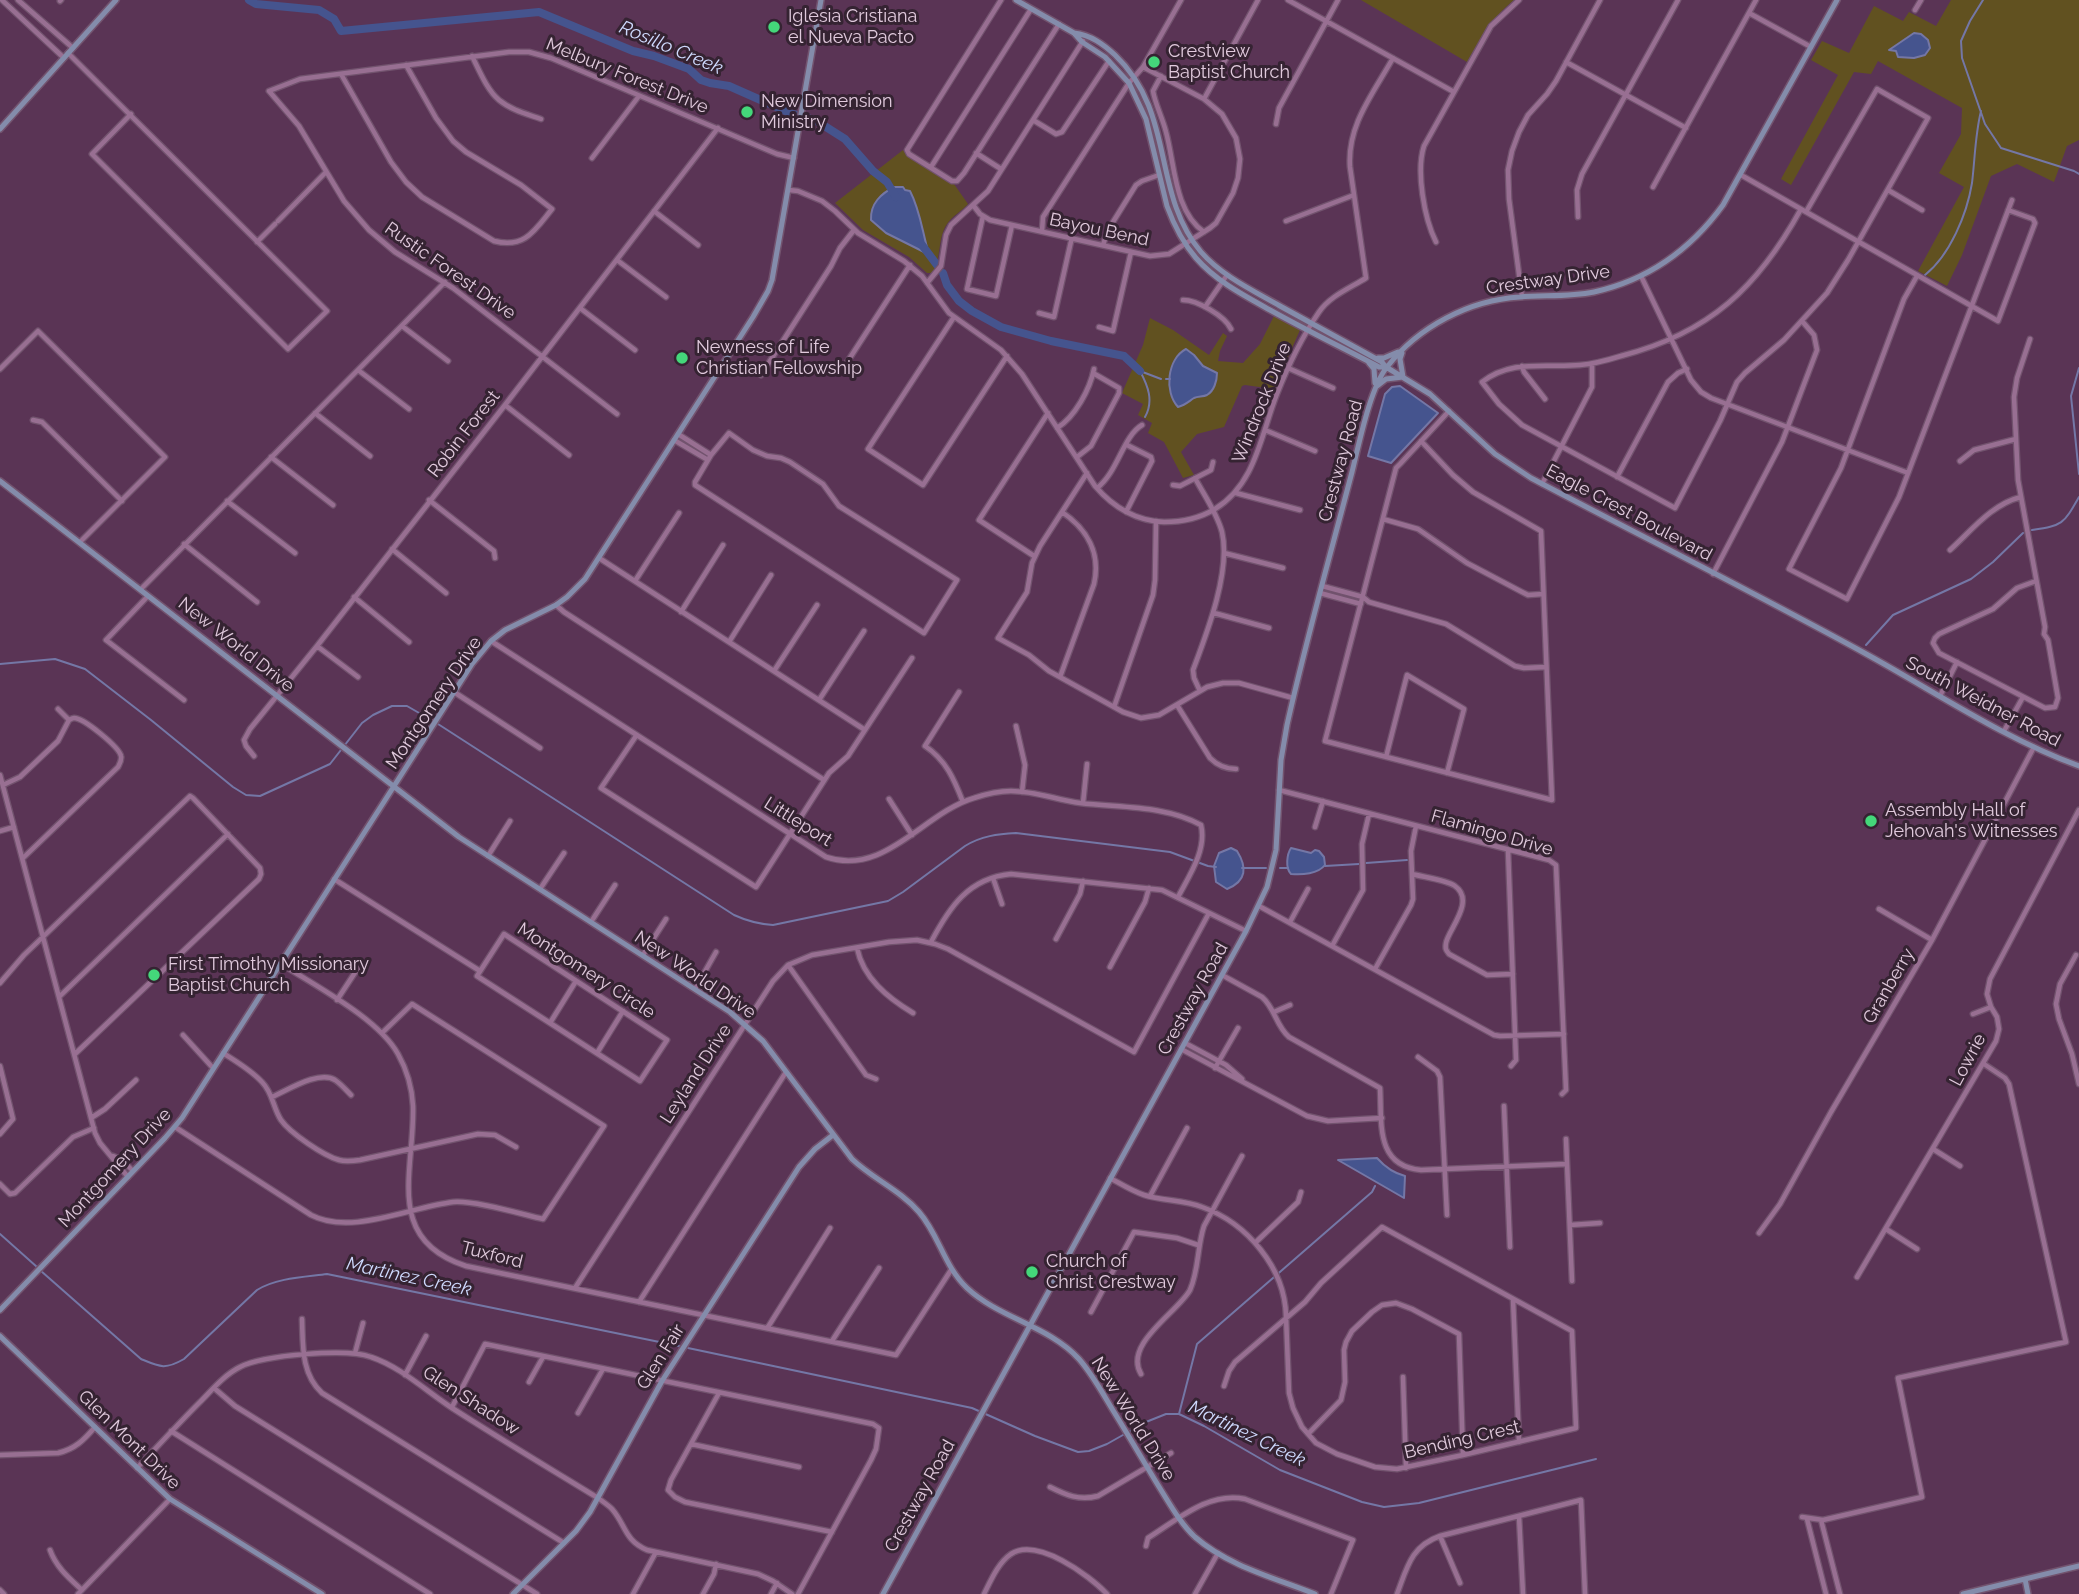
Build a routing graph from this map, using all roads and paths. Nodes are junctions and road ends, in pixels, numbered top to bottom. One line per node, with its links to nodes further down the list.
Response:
1 (2, 0): 26 (street)
2 (18, 0): 26 (street)
3 (116, 0): 26 (main road)
4 (821, 0): 51 (main road, Montgomery Drive)
5 (1001, 0): 52 (street)
6 (1016, 0): 17 (main road, Eagle Crest Boulevard)
7 (1181, 0): 32 (street)
8 (1258, 0): 41 (street)
9 (1289, 0): 20 (street)
10 (1338, 0): 20 (street)
11 (1519, 0): 38 (street)
12 (1600, 0): 30 (street)
13 (1678, 0): 39 (street)
14 (1756, 0): 19 (street)
15 (1837, 0): 25 (main road, Crestway Drive)
16 (1921, 0): 18 (street)
17 (1031, 9): 21 (main road, Eagle Crest Boulevard); 52 (street)
18 (1915, 10)
19 (1749, 13): 25 (street); 48 (street)
20 (1326, 21): 28 (street); 45 (street)
21 (1059, 24): 22 (main road, Eagle Crest Boulevard); 49 (street)
22 (1074, 33): 23 (main road, Eagle Crest Boulevard); 24 (main road, Eagle Crest Boulevard)
23 (1087, 35): 24 (street); 35 (main road, Eagle Crest Boulevard)
24 (1082, 42): 29 (main road, Eagle Crest Boulevard); 44 (street)
25 (1811, 47): 56 (main road, Crestway Drive)
26 (68, 53): 42 (street); 46 (main road)
27 (472, 56): 31 (street, Melbury Forest Drive); 40 (street, Melbury Forest Drive); 43 (street)
28 (1393, 58): 38 (street); 60 (street, Windrock Drive)
29 (1109, 61): 36 (main road, Eagle Crest Boulevard); 44 (street)
30 (1566, 62): 39 (street); 92 (street)
31 (406, 65): 33 (street, Melbury Forest Drive); 33 (street)
32 (1143, 67): 34 (street, Bayou Bend); 35 (street)
33 (341, 74): 37 (street, Melbury Forest Drive)
34 (1161, 76): 41 (street, Bayou Bend); 73 (street)
35 (1134, 77): 36 (street); 75 (main road, Eagle Crest Boulevard)
36 (1129, 83): 55 (main road, Eagle Crest Boulevard); 72 (street)
37 (269, 91): 54 (street, Rustic Forest Drive)
38 (1454, 92): 77 (street)
39 (1625, 94): 48 (street); 68 (street)
40 (639, 96): 47 (street, Melbury Forest Drive); 50 (street)
41 (1203, 99): 73 (street, Bayou Bend)
42 (131, 114): 76 (street); 76 (street)
43 (541, 119)
44 (1033, 120): 53 (street)
45 (1276, 124)
46 (0, 128)
47 (718, 128): 51 (street, Melbury Forest Drive); 65 (street, Robin Forest)
48 (1686, 128): 57 (street)
49 (976, 153): 52 (street); 53 (street)
50 (592, 158)
51 (794, 158): 58 (main road, Montgomery Drive)
52 (930, 168)
53 (1001, 169): 62 (street)
54 (326, 172): 76 (street); 88 (street, Rustic Forest Drive)
55 (1159, 175): 79 (main road, Eagle Crest Boulevard); 81 (street)
56 (1741, 175): 66 (street); 86 (main road, Crestway Drive)
57 (1653, 187)
58 (789, 190): 71 (street, Windrock Drive); 139 (main road, Montgomery Drive)
59 (1888, 190): 63 (street); 66 (street); 78 (street)
60 (1354, 195): 69 (street); 100 (street, Windrock Drive)
61 (2012, 200): 64 (street)
62 (973, 205): 67 (street); 90 (street)
63 (1922, 210)
64 (2008, 210): 94 (street); 94 (street)
65 (654, 211): 80 (street); 83 (street, Robin Forest)
66 (1804, 211): 78 (street); 105 (street)
67 (983, 216): 70 (street, Bayou Bend); 70 (street)
68 (1578, 217)
69 (1286, 221)
70 (1012, 225): 72 (street, Bayou Bend)
71 (854, 230): 84 (street, Windrock Drive); 122 (street)
72 (1042, 232): 74 (street, Bayou Bend)
73 (1204, 232): 75 (street, Bayou Bend)
74 (1072, 237): 81 (street, Bayou Bend); 97 (street)
75 (1192, 239): 79 (street, Bayou Bend); 85 (main road, Eagle Crest Boulevard)
76 (257, 242)
77 (1436, 242)
78 (1858, 242): 87 (street); 99 (street)
79 (1185, 244): 82 (street, Bayou Bend); 89 (main road, Eagle Crest Boulevard)
80 (698, 245)
81 (1103, 245): 82 (street, Bayou Bend)
82 (1130, 252): 102 (street)
83 (617, 260): 91 (street); 96 (street, Robin Forest)
84 (910, 265): 90 (street, Windrock Drive); 116 (street)
85 (1227, 275): 89 (street); 100 (main road, Eagle Crest Boulevard)
86 (1641, 276): 92 (main road, Crestway Drive); 105 (street)
87 (1917, 276): 94 (street); 144 (street)
88 (445, 282): 101 (street); 109 (street, Rustic Forest Drive)
89 (1222, 282): 95 (street); 104 (main road, Eagle Crest Boulevard)
90 (927, 283): 98 (street, Windrock Drive)
91 (666, 297)
92 (1522, 297): 107 (main road, Crestway Drive)
93 (1183, 300): 95 (street)
94 (1972, 306): 154 (street)
95 (1205, 307): 103 (street)
96 (580, 308): 108 (street); 109 (street, Robin Forest)
97 (1039, 313)
98 (954, 317): 110 (street, Windrock Drive); 110 (street)
99 (1802, 321): 127 (street); 136 (street)
100 (1312, 324): 104 (street, Windrock Drive); 111 (main road, Eagle Crest Boulevard)
101 (402, 326): 113 (street); 121 (street)
102 (1099, 327)
103 (1231, 329)
104 (1308, 331): 112 (main road, Eagle Crest Boulevard); 118 (street, Windrock Drive)
105 (1672, 339): 114 (street); 120 (street)
106 (2030, 340): 140 (street)
107 (1403, 349): 111 (main road); 117 (main road, Crestway Drive); 123 (main road)
108 (635, 350)
109 (542, 356): 128 (street, Robin Forest); 132 (street, Rustic Forest Drive)
110 (1007, 356): 133 (street, Windrock Drive)
111 (1374, 357): 117 (main road, Eagle Crest Boulevard)
112 (1364, 359): 117 (main road, Eagle Crest Boulevard); 125 (main road)
113 (448, 361)
114 (1592, 363): 115 (street); 143 (street)
115 (1522, 366): 126 (street); 143 (street)
116 (844, 367)
117 (1386, 367): 123 (main road, Eagle Crest Boulevard); 125 (main road, Crestway Road)
118 (1288, 368): 124 (street); 138 (street, Windrock Drive)
119 (0, 369): 164 (street)
120 (1686, 369): 127 (street); 155 (street)
121 (358, 370): 129 (street); 131 (street)
122 (761, 375)
123 (1403, 377): 125 (main road); 130 (main road, Eagle Crest Boulevard)
124 (1334, 388)
125 (1375, 389): 189 (main road, Crestway Road)
126 (1545, 399)
127 (1727, 404): 136 (street); 155 (street)
128 (505, 405): 146 (street); 163 (street, Robin Forest)
129 (409, 409)
130 (1450, 410): 141 (street); 158 (main road, Eagle Crest Boulevard)
131 (315, 413): 147 (street); 148 (street)
132 (617, 414)
133 (1048, 414): 137 (street, Windrock Drive); 181 (street)
134 (33, 420): 164 (street)
135 (1142, 425): 142 (street)
136 (1788, 426): 144 (street); 185 (street)
137 (1057, 428): 149 (street, Windrock Drive); 149 (street)
138 (1265, 430): 145 (street); 161 (street, Windrock Drive)
139 (676, 437): 150 (street); 183 (main road, Montgomery Drive)
140 (2016, 439): 151 (street); 162 (street)
141 (1421, 441): 172 (street); 193 (street)
142 (1127, 445): 160 (street); 170 (street)
143 (1561, 447): 155 (street); 158 (street)
144 (1848, 449): 154 (street); 154 (street)
145 (1315, 451)
146 (569, 455)
147 (370, 456)
148 (271, 457): 165 (street); 166 (street)
149 (1077, 457): 153 (street, Windrock Drive)
150 (710, 458): 150 (street)
151 (1960, 461)
152 (1213, 462): 156 (street)
153 (1087, 473): 160 (street, Windrock Drive); 169 (street)
154 (1908, 473)
155 (1618, 477)
156 (1195, 478): 159 (street); 167 (street)
157 (0, 481): 174 (main road, New World Drive)
158 (1542, 484): 185 (main road, Eagle Crest Boulevard)
159 (1173, 485)
160 (1097, 488): 170 (street, Windrock Drive)
161 (1236, 493): 167 (street, Windrock Drive); 168 (street)
162 (2021, 497): 178 (street); 188 (street)
163 (429, 500): 177 (street, Robin Forest); 182 (street)
164 (122, 501): 174 (street)
165 (227, 501): 175 (street); 179 (street)
166 (333, 505)
167 (1212, 510): 173 (street, Windrock Drive); 180 (street)
168 (1300, 510)
169 (1062, 512): 181 (street); 216 (street)
170 (1126, 512): 173 (street, Windrock Drive)
171 (679, 513): 187 (street)
172 (1383, 519): 193 (street); 196 (street)
173 (1156, 521): 227 (street)
174 (80, 542): 190 (main road, New World Drive)
175 (184, 544): 190 (street); 197 (street)
176 (723, 545): 202 (street)
177 (392, 549): 191 (street); 195 (street, Robin Forest)
178 (1950, 550)
179 (295, 553)
180 (1224, 553): 184 (street); 203 (street)
181 (1034, 556): 216 (street)
182 (495, 558)
183 (598, 558): 187 (street); 200 (main road, Montgomery Drive)
184 (1283, 568)
185 (1713, 574): 211 (main road, Eagle Crest Boulevard)
186 (771, 575): 208 (street)
187 (635, 581): 202 (street)
188 (2036, 581): 212 (street); 222 (street)
189 (1322, 586): 192 (main road, Crestway Road); 196 (street)
190 (141, 589): 194 (main road, New World Drive)
191 (446, 593)
192 (1320, 593): 199 (street); 223 (main road, Crestway Road)
193 (1543, 594): 213 (street)
194 (149, 595): 220 (main road, New World Drive); 224 (street)
195 (354, 597): 207 (street); 209 (street, Robin Forest)
196 (1363, 597): 198 (street); 199 (street)
197 (257, 602)
198 (1369, 602): 199 (street); 213 (street)
199 (1361, 604): 237 (street)
200 (556, 605): 206 (main road, Montgomery Drive); 243 (street)
201 (817, 605): 214 (street)
202 (681, 611): 208 (street)
203 (1214, 613): 204 (street); 217 (street)
204 (1269, 628)
205 (864, 631): 225 (street)
206 (491, 641): 218 (main road, Montgomery Drive); 233 (street, Littleport)
207 (409, 642)
208 (729, 642): 214 (street)
209 (317, 646): 215 (street); 220 (street, Robin Forest)
210 (912, 658): 231 (street)
211 (1875, 659): 221 (main road, South Weidner Road)
212 (1957, 662): 221 (street); 222 (street)
213 (1546, 667): 241 (street)
214 (774, 671): 225 (street)
215 (358, 677)
216 (1060, 677): 227 (street)
217 (1200, 691): 223 (street); 226 (street)
218 (454, 692): 235 (street); 245 (main road, Montgomery Drive)
219 (958, 692): 249 (street)
220 (278, 695): 236 (street, Robin Forest); 245 (main road, New World Drive)
221 (1940, 695): 232 (main road, South Weidner Road)
222 (2022, 697): 232 (street)
223 (1293, 698): 246 (main road, Crestway Road)
224 (184, 700)
225 (819, 700): 231 (street)
226 (1177, 705): 227 (street); 240 (street)
227 (1114, 707)
228 (58, 709): 229 (street)
229 (69, 720): 244 (street); 265 (street)
230 (1016, 726): 247 (street)
231 (866, 730): 243 (street)
232 (2004, 731): 234 (main road, South Weidner Road)
233 (636, 736): 259 (street, Littleport); 259 (street)
234 (2034, 747): 239 (main road, South Weidner Road); 285 (street, Granberry)
235 (540, 748)
236 (254, 756)
237 (1386, 757): 241 (street); 241 (street)
238 (1087, 764): 251 (street)
239 (2079, 766)
240 (1236, 769)
241 (1447, 773)
242 (0, 775): 244 (street)
243 (824, 780): 259 (street)
244 (3, 785): 256 (street)
245 (394, 786): 264 (main road, New World Drive); 268 (main road, Montgomery Drive)
246 (1279, 790): 250 (street, Flamingo Drive); 276 (main road, Crestway Road)
247 (1022, 792): 249 (street, Littleport); 251 (street, Littleport)
248 (889, 799): 261 (street)
249 (963, 802): 261 (street, Littleport)
250 (1323, 802): 253 (street, Flamingo Drive); 257 (street)
251 (1083, 803): 274 (street, Littleport)
252 (2079, 810): 306 (street, Lowrie)
253 (1369, 814): 255 (street, Flamingo Drive); 287 (street)
254 (510, 821): 264 (street)
255 (1416, 826): 262 (street, Flamingo Drive); 266 (street)
256 (14, 827): 258 (street); 265 (street)
257 (1315, 827)
258 (0, 831)
259 (789, 834): 261 (street, Littleport)
260 (228, 835): 283 (street); 303 (street); 323 (street)
261 (912, 835)
262 (1508, 850): 298 (street); 315 (street, Flamingo Drive)
263 (564, 853): 272 (street)
264 (488, 856): 272 (main road, New World Drive)
265 (23, 859): 283 (street)
266 (1412, 874): 296 (street); 298 (street)
267 (993, 878): 269 (street); 275 (street); 286 (street)
268 (334, 879): 292 (main road, Montgomery Drive); 297 (street)
269 (1083, 881): 271 (street); 284 (street)
270 (615, 885): 280 (street)
271 (1149, 888): 274 (street); 294 (street)
272 (540, 889): 280 (main road, New World Drive)
273 (1308, 889): 281 (street)
274 (1178, 897): 278 (street)
275 (1002, 904)
276 (1259, 906): 281 (street); 282 (main road, Crestway Road)
277 (1880, 909): 285 (street)
278 (1209, 913): 282 (street); 286 (street)
279 (666, 919): 291 (street)
280 (592, 922): 291 (main road, New World Drive)
281 (1290, 922): 287 (street)
282 (1246, 931): 299 (main road, Crestway Road)
283 (43, 937): 301 (street); 303 (street)
284 (1056, 939)
285 (1932, 940): 371 (street, Granberry)
286 (931, 942): 288 (street)
287 (1332, 946): 296 (street)
288 (857, 948): 293 (street); 309 (street)
289 (716, 952): 302 (street)
290 (2076, 955): 324 (street)
291 (643, 956): 302 (main road, New World Drive)
292 (280, 963): 304 (street, Tuxford); 321 (main road, Montgomery Drive)
293 (788, 965): 312 (street, Leyland Drive); 333 (street)
294 (1110, 967)
295 (358, 968): 304 (street)
296 (1375, 969): 317 (street)
297 (480, 971): 300 (street, Montgomery Circle); 311 (street, Montgomery Circle)
298 (1513, 974): 317 (street)
299 (1222, 975): 308 (street); 318 (main road, Crestway Road)
300 (576, 981): 307 (street, Montgomery Circle); 311 (street)
301 (0, 983)
302 (695, 989): 312 (main road, New World Drive)
303 (60, 996): 323 (street)
304 (337, 1000): 314 (street, Tuxford)
305 (1290, 1005): 308 (street)
306 (1991, 1007): 310 (street); 327 (street, Lowrie)
307 (623, 1012): 322 (street); 322 (street, Montgomery Circle)
308 (1274, 1012): 342 (street)
309 (913, 1013)
310 (1973, 1014)
311 (550, 1023): 322 (street, Montgomery Circle)
312 (745, 1024): 332 (main road, New World Drive); 380 (street, Leyland Drive)
313 (1238, 1028): 326 (street)
314 (382, 1033): 350 (street, Tuxford); 364 (street)
315 (1564, 1034): 317 (street); 337 (street, Flamingo Drive)
316 (183, 1035): 330 (street)
317 (1515, 1035): 329 (street)
318 (1185, 1043): 319 (main road, Crestway Road); 326 (street)
319 (1181, 1049): 331 (street); 360 (main road, Crestway Road)
320 (2079, 1052): 324 (street)
321 (222, 1053): 330 (main road, Montgomery Drive); 339 (street)
322 (597, 1053)
323 (75, 1054): 341 (street)
324 (2073, 1054): 336 (street)
325 (1418, 1057): 357 (street)
326 (1219, 1062): 331 (street); 335 (street)
327 (1984, 1064): 351 (street, Lowrie); 425 (street)
328 (0, 1066): 346 (street)
329 (1511, 1066)
330 (213, 1068): 343 (main road, Montgomery Drive)
331 (1215, 1068): 335 (street)
332 (786, 1072): 347 (main road, New World Drive); 382 (street)
333 (876, 1079)
334 (136, 1080): 341 (street)
335 (1245, 1082): 342 (street)
336 (2079, 1084)
337 (1562, 1094)
338 (351, 1095): 339 (street)
339 (272, 1097): 350 (street)
340 (1504, 1106): 356 (street)
341 (91, 1118): 344 (street)
342 (1382, 1118): 357 (street)
343 (174, 1127): 358 (main road, Montgomery Drive); 364 (street)
344 (93, 1128): 352 (street); 361 (street)
345 (1187, 1128): 363 (street)
346 (0, 1134)
347 (833, 1135): 377 (main road, New World Drive); 385 (main road, Glen Fair)
348 (1566, 1139): 354 (street)
349 (516, 1147): 350 (street)
350 (411, 1149): 364 (street, Tuxford)
351 (1933, 1149): 355 (street); 370 (street, Lowrie)
352 (112, 1156): 358 (street); 359 (street)
353 (1242, 1156): 365 (street)
354 (1567, 1164): 356 (street); 368 (street)
355 (1960, 1166)
356 (1506, 1167): 357 (street); 374 (street)
357 (1445, 1169): 366 (street)
358 (133, 1171): 359 (main road, Montgomery Drive)
359 (128, 1177): 383 (main road, Montgomery Drive)
360 (1111, 1178): 363 (street, Bending Crest); 389 (main road, Crestway Road)
361 (0, 1184)
362 (1301, 1192): 372 (street)
363 (1150, 1196): 365 (street, Bending Crest)
364 (410, 1211): 380 (street, Tuxford)
365 (1212, 1211): 372 (street, Bending Crest); 373 (street)
366 (1447, 1215)
367 (1600, 1223): 368 (street)
368 (1570, 1225): 379 (street)
369 (830, 1228): 390 (street)
370 (1885, 1229): 375 (street); 378 (street, Lowrie)
371 (1759, 1234)
372 (1255, 1243): 386 (street, Bending Crest)
373 (1198, 1245): 384 (street); 398 (street)
374 (1510, 1247)
375 (1917, 1249)
376 (879, 1268): 393 (street)
377 (951, 1270): 389 (main road, New World Drive); 393 (street, Tuxford)
378 (1857, 1278)
379 (1572, 1281)
380 (575, 1288): 382 (street, Tuxford)
381 (1513, 1299): 386 (street); 411 (street); 411 (street, Bending Crest)
382 (639, 1302): 385 (street, Tuxford)
383 (0, 1310)
384 (1091, 1312)
385 (704, 1315): 390 (street, Tuxford); 401 (main road, Glen Fair)
386 (1286, 1316): 403 (street); 410 (street, Bending Crest)
387 (302, 1319): 395 (street)
388 (363, 1323): 394 (street)
389 (1029, 1325): 417 (main road, New World Drive); 452 (main road, Crestway Road)
390 (768, 1327): 393 (street, Tuxford)
391 (0, 1336): 408 (main road, Glen Mont Drive)
392 (426, 1336): 399 (street)
393 (832, 1340)
394 (355, 1353): 395 (street, Glen Shadow); 399 (street, Glen Shadow)
395 (304, 1355): 404 (street, Glen Shadow); 428 (street)
396 (543, 1357): 397 (street); 402 (street); 406 (street)
397 (603, 1369): 401 (street); 407 (street)
398 (1142, 1374)
399 (405, 1375): 406 (street, Glen Shadow)
400 (1403, 1377): 419 (street)
401 (662, 1381): 405 (street); 421 (main road, Glen Fair)
402 (529, 1382)
403 (1224, 1385)
404 (214, 1388): 409 (street, Glen Shadow); 438 (street)
405 (719, 1393): 412 (street); 426 (street)
406 (452, 1407): 421 (street, Glen Shadow)
407 (578, 1413)
408 (95, 1427): 414 (street); 418 (main road, Glen Mont Drive)
409 (171, 1432): 418 (street, Glen Shadow); 444 (street)
410 (1308, 1434): 415 (street); 419 (street, Bending Crest)
411 (1519, 1442): 415 (street, Bending Crest)
412 (691, 1444): 416 (street); 426 (street)
413 (1171, 1453): 417 (street)
414 (0, 1455)
415 (1463, 1455): 419 (street, Bending Crest)
416 (799, 1467)
417 (1147, 1467): 420 (street); 424 (main road, New World Drive)
418 (138, 1468): 422 (main road, Glen Mont Drive)
419 (1406, 1468)
420 (1050, 1487)
421 (598, 1498): 428 (main road, Glen Fair); 431 (street, Glen Shadow)
422 (170, 1499): 440 (street); 443 (main road, Glen Mont Drive)
423 (1519, 1516): 427 (street); 458 (street); 459 (street)
424 (1180, 1519): 429 (street); 432 (main road, New World Drive); 456 (street)
425 (1821, 1520): 460 (street); 461 (street)
426 (832, 1532): 451 (street)
427 (1440, 1536): 437 (street); 457 (street)
428 (564, 1543): 438 (main road, Glen Fair)
429 (1146, 1546)
430 (50, 1550): 440 (street)
431 (656, 1552): 433 (street, Glen Shadow); 447 (street)
432 (1218, 1553): 454 (street); 455 (main road, New World Drive)
433 (716, 1564): 436 (street, Glen Shadow); 448 (street)
434 (2079, 1566): 435 (main road)
435 (2025, 1579): 462 (main road); 463 (main road)
436 (777, 1583): 449 (street); 450 (street, Glen Shadow)
437 (1460, 1583)
438 (522, 1585): 445 (main road, Glen Fair); 446 (street)
439 (0, 1590): 442 (street)
440 (80, 1592)
441 (986, 1593): 453 (street)
442 (4, 1594)
443 (323, 1594)
444 (430, 1594)
445 (513, 1594)
446 (537, 1594)
447 (633, 1594)
448 (703, 1594)
449 (771, 1594)
450 (792, 1594)
451 (798, 1594)
452 (883, 1594)
453 (1107, 1594)
454 (1195, 1594)
455 (1315, 1594)
456 (1331, 1594)
457 (1396, 1594)
458 (1522, 1594)
459 (1585, 1594)
460 (1826, 1594)
461 (1840, 1594)
462 (1963, 1594)
463 (2028, 1594)

